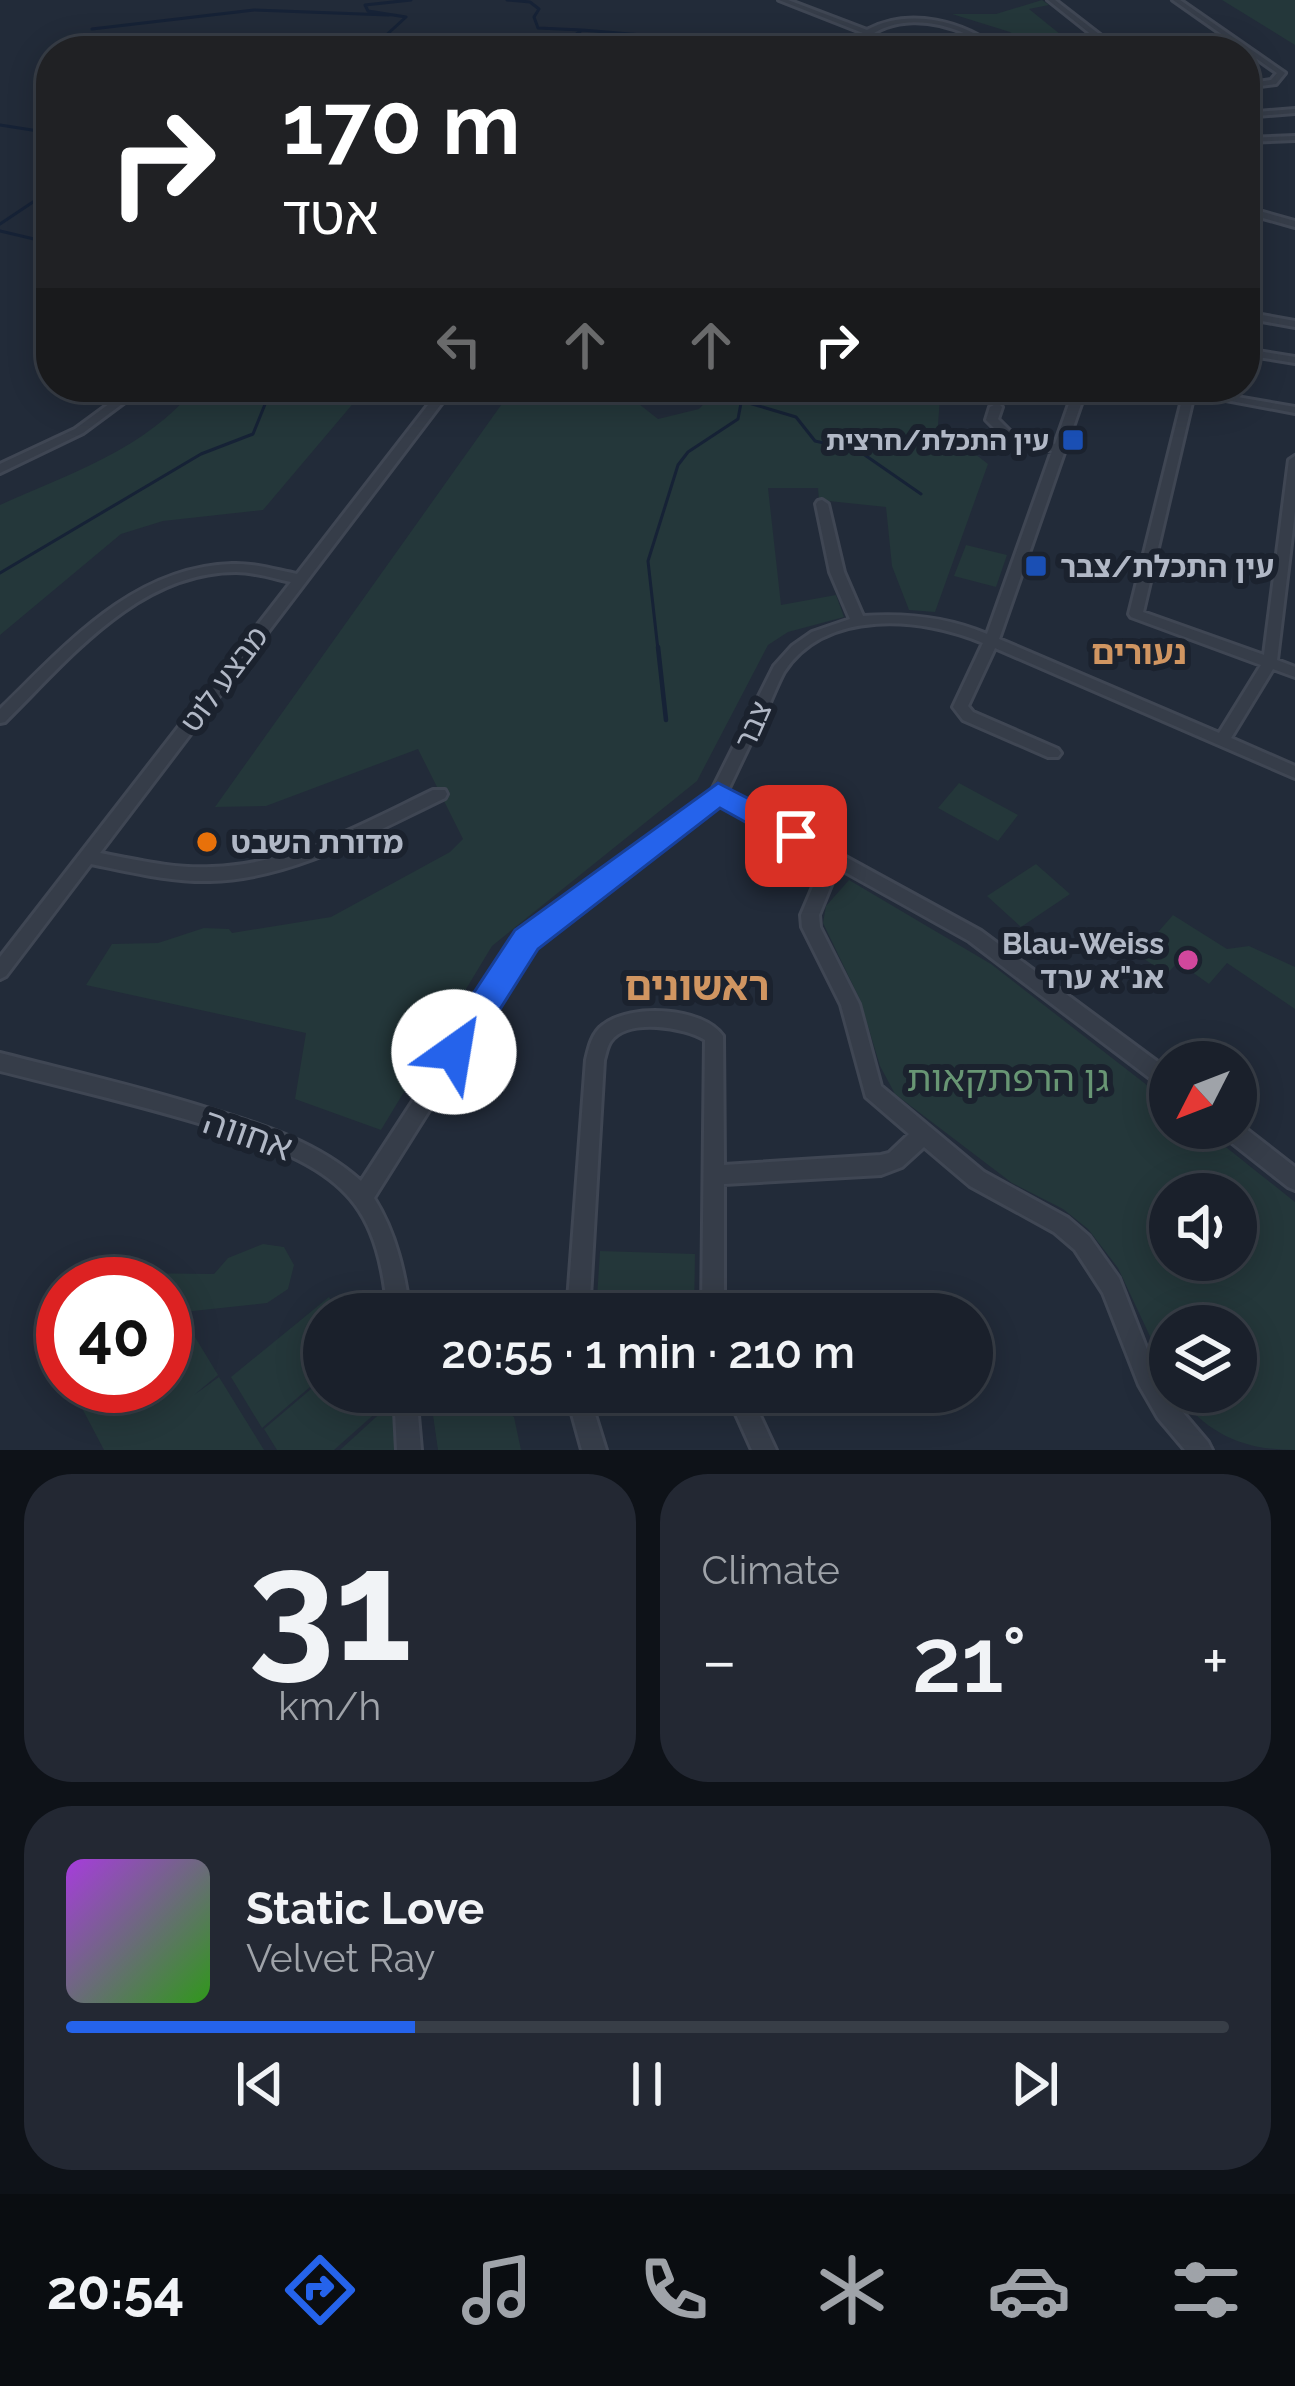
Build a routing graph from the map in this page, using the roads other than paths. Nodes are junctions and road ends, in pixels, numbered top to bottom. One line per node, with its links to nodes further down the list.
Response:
1 (782, 0): 4 (street)
2 (1051, 0): 7 (street)
3 (1176, 0): 8 (street)
4 (866, 32): 5 (street); 6 (street)
5 (863, 36)
6 (977, 36)
7 (1098, 36)
8 (1229, 36)
9 (1260, 57): 10 (street)
10 (1280, 79): 11 (street); 12 (street)
11 (1295, 82)
12 (1260, 83)
13 (1295, 110): 14 (street)
14 (1260, 114)
15 (1295, 141): 16 (street)
16 (1260, 142)
17 (1260, 214): 18 (street)
18 (1295, 224)
19 (1260, 318): 20 (street)
20 (1295, 324)
21 (1260, 354): 22 (street)
22 (1295, 360)
23 (118, 402): 32 (street)
24 (436, 402): 35 (street, מבצע לוט)
25 (1076, 402): 30 (street)
26 (1186, 402): 38 (street)
27 (1253, 402): 29 (street)
28 (996, 407): 30 (street)
29 (1295, 410)
30 (1059, 449): 37 (street)
31 (1295, 460): 34 (street)
32 (0, 469)
33 (822, 504): 36 (street)
34 (1291, 527): 38 (street)
35 (300, 579): 40 (street); 47 (street, מבצע לוט)
36 (858, 621): 37 (street, צבר); 45 (street, צבר)
37 (992, 639): 41 (street, צבר); 42 (street)
38 (1270, 662): 39 (street); 41 (street)
39 (1295, 673)
40 (0, 718)
41 (1222, 739): 43 (street, צבר)
42 (1053, 753)
43 (1295, 772)
44 (439, 794): 47 (street)
45 (718, 794): 46 (street); 55 (street, צבר)
46 (834, 856): 50 (street); 51 (street)
47 (88, 857): 48 (street, מבצע לוט)
48 (0, 970)
49 (0, 1062): 55 (street, אחווה)
50 (1149, 1066)
51 (922, 1135): 53 (street); 65 (street)
52 (1256, 1149): 54 (street)
53 (713, 1175): 57 (street); 58 (street)
54 (1295, 1180)
55 (362, 1198): 56 (street, אחווה)
56 (396, 1293)
57 (579, 1293)
58 (713, 1293)
59 (407, 1413): 62 (street)
60 (583, 1413): 63 (street)
61 (747, 1413): 64 (street)
62 (410, 1450)
63 (594, 1450)
64 (764, 1450)
65 (1200, 1450)

